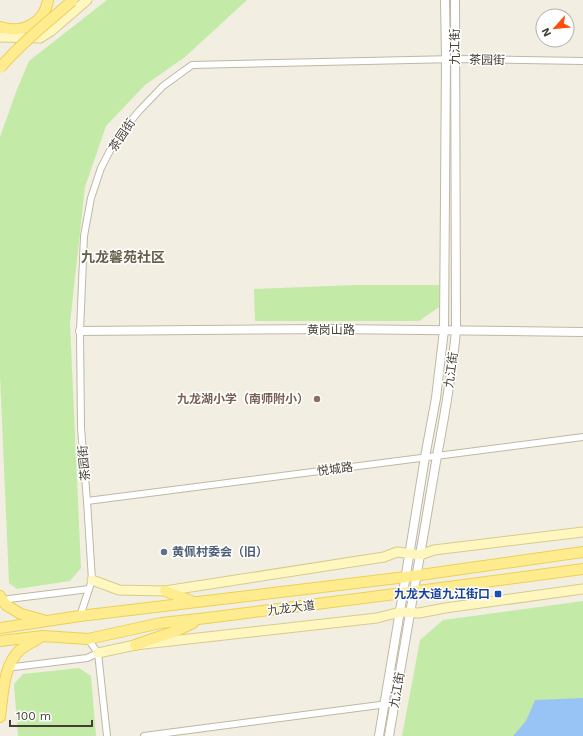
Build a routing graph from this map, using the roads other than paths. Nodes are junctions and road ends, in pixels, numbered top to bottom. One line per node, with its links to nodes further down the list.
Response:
1 (48, 0): 6 (main road)
2 (87, 0): 7 (main road)
3 (445, 0): 8 (street, 九江街)
4 (455, 0): 9 (street, 九江街)
5 (73, 1): 11 (main road, bridge)
6 (0, 27)
7 (0, 37)
8 (446, 59): 9 (street, 茶园街); 12 (street, 九江街); 13 (street, 茶园街)
9 (455, 59): 10 (street, 茶园街); 14 (street, 九江街)
10 (583, 61)
11 (0, 68)
12 (444, 330): 13 (street, 黄岗山路); 14 (street, 黄岗山路); 18 (street, 九江街)
13 (80, 331): 19 (street, 茶园街)
14 (456, 331): 15 (street, 黄岗山路); 17 (street, 九江街)
15 (583, 332)
16 (583, 437): 17 (street, 悦城路)
17 (437, 456): 18 (street, 悦城路); 23 (street, 九江街)
18 (425, 457): 19 (street, 悦城路); 22 (street, 九江街)
19 (87, 501): 27 (street, 茶园街)
20 (583, 532): 23 (main road)
21 (583, 552): 25 (main road, 九龙大道)
22 (410, 554): 23 (main road); 26 (street, 九江街); 30 (main road)
23 (420, 555): 25 (street, 九江街)
24 (583, 569): 31 (main road, 九龙大道)
25 (417, 575): 26 (main road, 九龙大道); 31 (street, 九江街)
26 (406, 577): 32 (street, 九江街); 34 (main road, 九龙大道)
27 (92, 580): 28 (street, 茶园街); 30 (main road)
28 (89, 589): 33 (street); 37 (street, 茶园街)
29 (583, 589): 36 (main road)
30 (165, 591): 34 (main road)
31 (414, 592): 32 (main road, 九龙大道); 36 (street, 九江街)
32 (403, 593): 35 (street, 九江街); 38 (main road, 九龙大道)
33 (4, 598): 39 (main road)
34 (196, 603): 37 (main road, 九龙大道)
35 (400, 612): 36 (main road); 44 (main road); 48 (street, 九江街)
36 (410, 612): 47 (street, 九江街)
37 (80, 616): 39 (main road, 九龙大道)
38 (199, 619): 42 (main road, 九龙大道); 44 (main road)
39 (47, 621): 40 (main road, 九龙大道)
40 (0, 628)
41 (43, 636): 42 (main road, 九龙大道); 43 (main road, 九龙大道); 49 (main road)
42 (88, 639): 45 (street)
43 (0, 641)
44 (135, 645): 45 (main road)
45 (98, 653): 46 (street); 50 (street)
46 (14, 667)
47 (395, 703): 48 (street); 53 (street, 九江街)
48 (385, 704): 51 (street); 52 (street, 九江街)
49 (0, 717)
50 (107, 736)
51 (144, 736)
52 (379, 736)
53 (389, 736)

